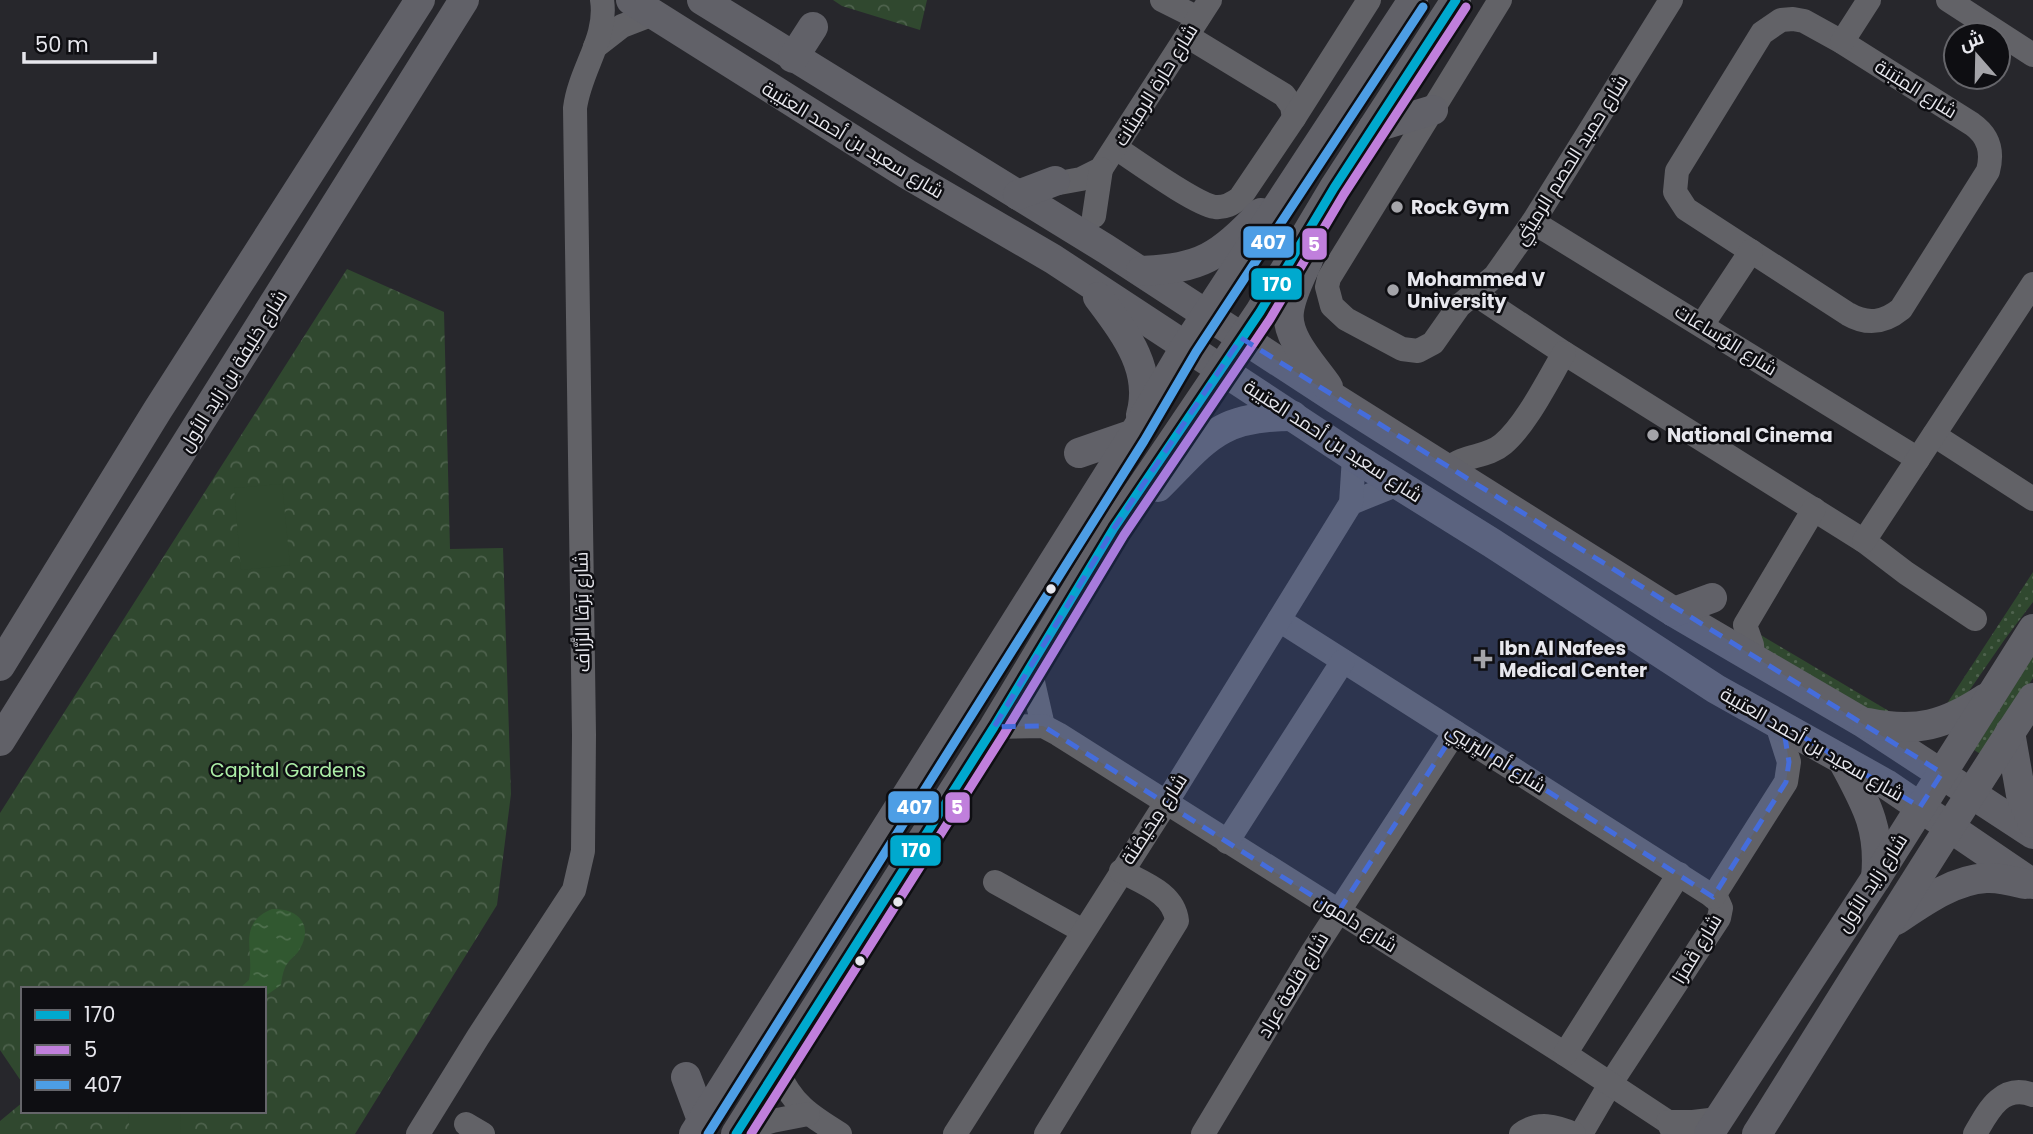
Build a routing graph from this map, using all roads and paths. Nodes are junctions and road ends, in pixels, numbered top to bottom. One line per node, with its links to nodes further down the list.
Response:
1 (420, 0): 63 (main road, شارع خليفة بن زايد الأول)
2 (601, 0): 17 (street, شارع بَرقا الزَّرَّاف)
3 (702, 0): 19 (main road, شارع سعيد بن أحمد العتيبة)
4 (1162, 0): 14 (street)
5 (1369, 0): 21 (street)
6 (1413, 0): 24 (main road)
7 (1456, 0): 22 (main road)
8 (1500, 0): 20 (street)
9 (1671, 0): 30 (street, شارع حميد الحصم الرميثي)
10 (1870, 0): 16 (street)
11 (1948, 0): 18 (street)
12 (464, 5): 73 (main road, شارع خليفة بن زايد الأول)
13 (642, 7): 17 (street, شارع بَرقا الزَّرَّاف); 33 (main road, شارع سعيد بن أحمد العتيبة)
14 (1199, 18): 21 (street); 23 (street, شارع حارة الرميثات)
15 (813, 27): 19 (main road)
16 (1842, 42): 31 (street, شارع المِتبَنة); 31 (street, شارع المِتبَنة)
17 (596, 47): 102 (street, شارع بَرقا الزَّرَّاف)
18 (2033, 55)
19 (793, 58): 28 (main road, شارع سعيد بن أحمد العتيبة)
20 (1433, 110): 22 (main road); 35 (street, شارع حميد الحصم الرميثي)
21 (1294, 118): 23 (street)
22 (1373, 128): 27 (main road)
23 (1116, 148): 25 (street, شارع حارة الرميثات)
24 (1305, 167): 32 (main road); 36 (main road)
25 (1101, 169): 26 (street); 29 (street, شارع حارة الرميثات)
26 (1057, 182): 28 (main road)
27 (1334, 188): 38 (main road); 42 (main road)
28 (1018, 195): 32 (main road, شارع سعيد بن أحمد العتيبة)
29 (1094, 216)
30 (1533, 222): 35 (street, شارع حميد الحصم الرميثي); 37 (street, شارع الوُساعات)
31 (1751, 251): 37 (street)
32 (1141, 271): 36 (main road, شارع سعيد بن أحمد العتيبة)
33 (1087, 283): 39 (main road, شارع سعيد بن أحمد العتيبة); 44 (main road)
34 (2030, 293): 45 (street)
35 (1475, 294): 40 (street)
36 (1208, 315): 38 (main road, شارع سعيد بن أحمد العتيبة); 39 (main road)
37 (1702, 325): 48 (street, شارع الوُساعات)
38 (1241, 338): 41 (main road); 42 (main road, شارع سعيد بن أحمد العتيبة)
39 (1186, 346): 41 (main road, شارع سعيد بن أحمد العتيبة); 44 (main road)
40 (1564, 353): 49 (street); 53 (street)
41 (1221, 369): 43 (main road, شارع سعيد بن أحمد العتيبة); 54 (main road)
42 (1336, 399): 49 (main road, شارع سعيد بن أحمد العتيبة)
43 (1293, 416): 47 (main road, شارع سعيد بن أحمد العتيبة); 54 (main road)
44 (1135, 431): 46 (main road); 99 (main road)
45 (1934, 435): 48 (street); 51 (street)
46 (1079, 453)
47 (1354, 457): 50 (main road, شارع سعيد بن أحمد العتيبة); 52 (street, شارع مِحَيصْنَة)
48 (1919, 458): 55 (street)
49 (1449, 468): 57 (main road, شارع سعيد بن أحمد العتيبة)
50 (1398, 484): 52 (street); 67 (main road, شارع سعيد بن أحمد العتيبة)
51 (2033, 499)
52 (1351, 503): 59 (street, شارع مِحَيصْنَة)
53 (1814, 509): 55 (street); 61 (street)
54 (1114, 528): 64 (main road)
55 (1864, 541): 58 (street)
56 (1712, 598): 57 (main road)
57 (1674, 612): 61 (main road, شارع سعيد بن أحمد العتيبة)
58 (1975, 619)
59 (1279, 620): 62 (street, شارع أم اليِرَيبِي); 77 (street, شارع مِحَيصْنَة)
60 (2033, 629): 65 (main road, شارع زايد الأول)
61 (1753, 658): 68 (main road, شارع سعيد بن أحمد العتيبة)
62 (1343, 661): 71 (street, شارع أم اليِرَيبِي); 82 (street)
63 (0, 666)
64 (1030, 669): 69 (street); 70 (main road)
65 (1990, 696): 68 (main road); 75 (main road, شارع زايد الأول)
66 (2033, 698): 72 (main road, شارع زايد الأول)
67 (1776, 721): 74 (main road, شارع سعيد بن أحمد العتيبة); 88 (street, شارع قَمرَا)
68 (1862, 722): 75 (main road, شارع سعيد بن أحمد العتيبة)
69 (1043, 726): 70 (street); 77 (street, شارع دلمون)
70 (994, 727): 93 (main road)
71 (1455, 732): 84 (street, شارع أم اليِرَيبِي); 89 (street, شارع قلعة عراد)
72 (2010, 733): 76 (main road, شارع زايد الأول); 79 (main road)
73 (0, 741)
74 (1843, 761): 78 (main road, شارع سعيد بن أحمد العتيبة); 85 (main road)
75 (1942, 773): 76 (main road, شارع سعيد بن أحمد العتيبة); 78 (main road, شارع زايد الأول)
76 (1973, 793): 80 (main road, شارع زايد الأول); 81 (main road, شارع سعيد بن أحمد العتيبة)
77 (1166, 803): 82 (street, شارع دلمون); 83 (street, شارع مِحَيصْنَة)
78 (1920, 807): 80 (main road, شارع سعيد بن أحمد العتيبة); 85 (main road, شارع زايد الأول)
79 (2033, 823)
80 (1948, 828): 87 (main road, شارع سعيد بن أحمد العتيبة); 90 (main road, شارع زايد الأول)
81 (2033, 834)
82 (1227, 842): 89 (street, شارع دلمون)
83 (1121, 871): 91 (street, شارع مِحَيصْنَة); 105 (street)
84 (1679, 874): 88 (street, شارع أم اليِرَيبِي); 92 (street)
85 (1876, 878): 98 (main road, شارع زايد الأول)
86 (995, 882): 91 (street)
87 (2033, 884): 90 (main road)
88 (1713, 897): 95 (street, شارع قَمرَا)
89 (1338, 912): 92 (street, شارع دلمون); 106 (street, شارع قلعة عراد)
90 (1890, 924): 110 (main road, شارع زايد الأول)
91 (1083, 931): 104 (street, شارع مِحَيصْنَة)
92 (1565, 1054): 95 (street, شارع دلمون)
93 (777, 1070): 97 (street); 101 (main road)
94 (685, 1077): 99 (main road)
95 (1609, 1086): 100 (street, شارع دلمون); 109 (street, شارع قَمرَا)
96 (2031, 1090): 111 (street)
97 (808, 1114): 101 (street); 103 (street)
98 (1713, 1126): 100 (street, شارع دلمون)
99 (698, 1127)
100 (1671, 1128)
101 (736, 1133)
102 (418, 1134)
103 (840, 1134)
104 (955, 1134)
105 (1046, 1134)
106 (1203, 1134)
107 (1521, 1134): 108 (street)
108 (1574, 1134)
109 (1581, 1134)
110 (1757, 1134)
111 (1975, 1134)

